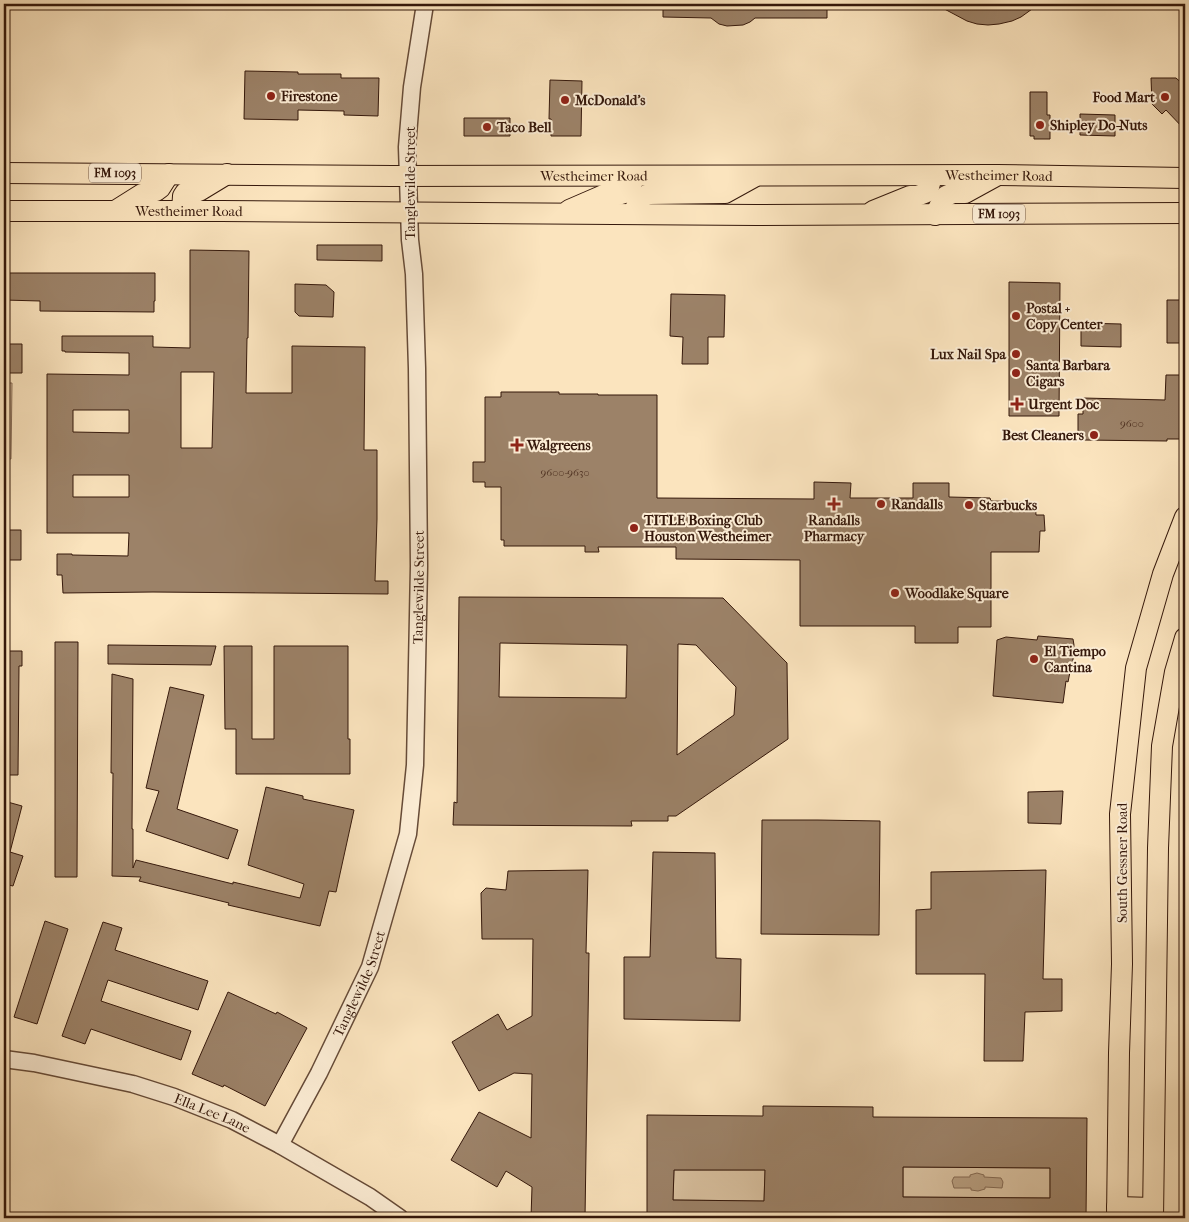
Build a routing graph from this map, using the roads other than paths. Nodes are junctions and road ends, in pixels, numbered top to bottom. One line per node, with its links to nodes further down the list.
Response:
1 (426, 4): 6 (street, Tanglewilde Street)
2 (4, 173): 3 (main road, Westheimer Road / FM 1093)
3 (169, 174): 4 (main road, Westheimer Road / FM 1093); 12 (main road)
4 (227, 174): 6 (main road, Westheimer Road / FM 1093); 13 (main road)
5 (997, 175): 9 (main road, Westheimer Road / FM 1093); 10 (main road, Westheimer Road / FM 1093); 17 (main road)
6 (408, 176): 7 (main road, Westheimer Road / FM 1093); 14 (street, Tanglewilde Street)
7 (635, 176): 8 (main road, Westheimer Road / FM 1093); 15 (main road)
8 (756, 176): 9 (main road, Westheimer Road / FM 1093); 16 (main road)
9 (932, 176): 19 (main road)
10 (1185, 178)
11 (4, 211): 12 (main road, Westheimer Road / FM 1093)
12 (115, 211): 13 (main road, Westheimer Road / FM 1093)
13 (182, 211): 14 (main road, Westheimer Road / FM 1093)
14 (409, 212): 15 (main road, Westheimer Road / FM 1093); 23 (street, Tanglewilde Street)
15 (560, 214): 16 (main road, Westheimer Road / FM 1093)
16 (632, 214): 19 (main road, Westheimer Road / FM 1093)
17 (935, 214): 18 (main road, Westheimer Road / FM 1093); 19 (main road, Westheimer Road / FM 1093)
18 (1185, 214)
19 (862, 215)
20 (1185, 517): 24 (main road, South Gessner Road)
21 (1185, 638): 25 (main road)
22 (4, 1059): 23 (street, Ella Lee Lane)
23 (280, 1145): 26 (street, Ella Lee Lane)
24 (1117, 1213): 25 (main road)
25 (1153, 1213)
26 (396, 1217)

